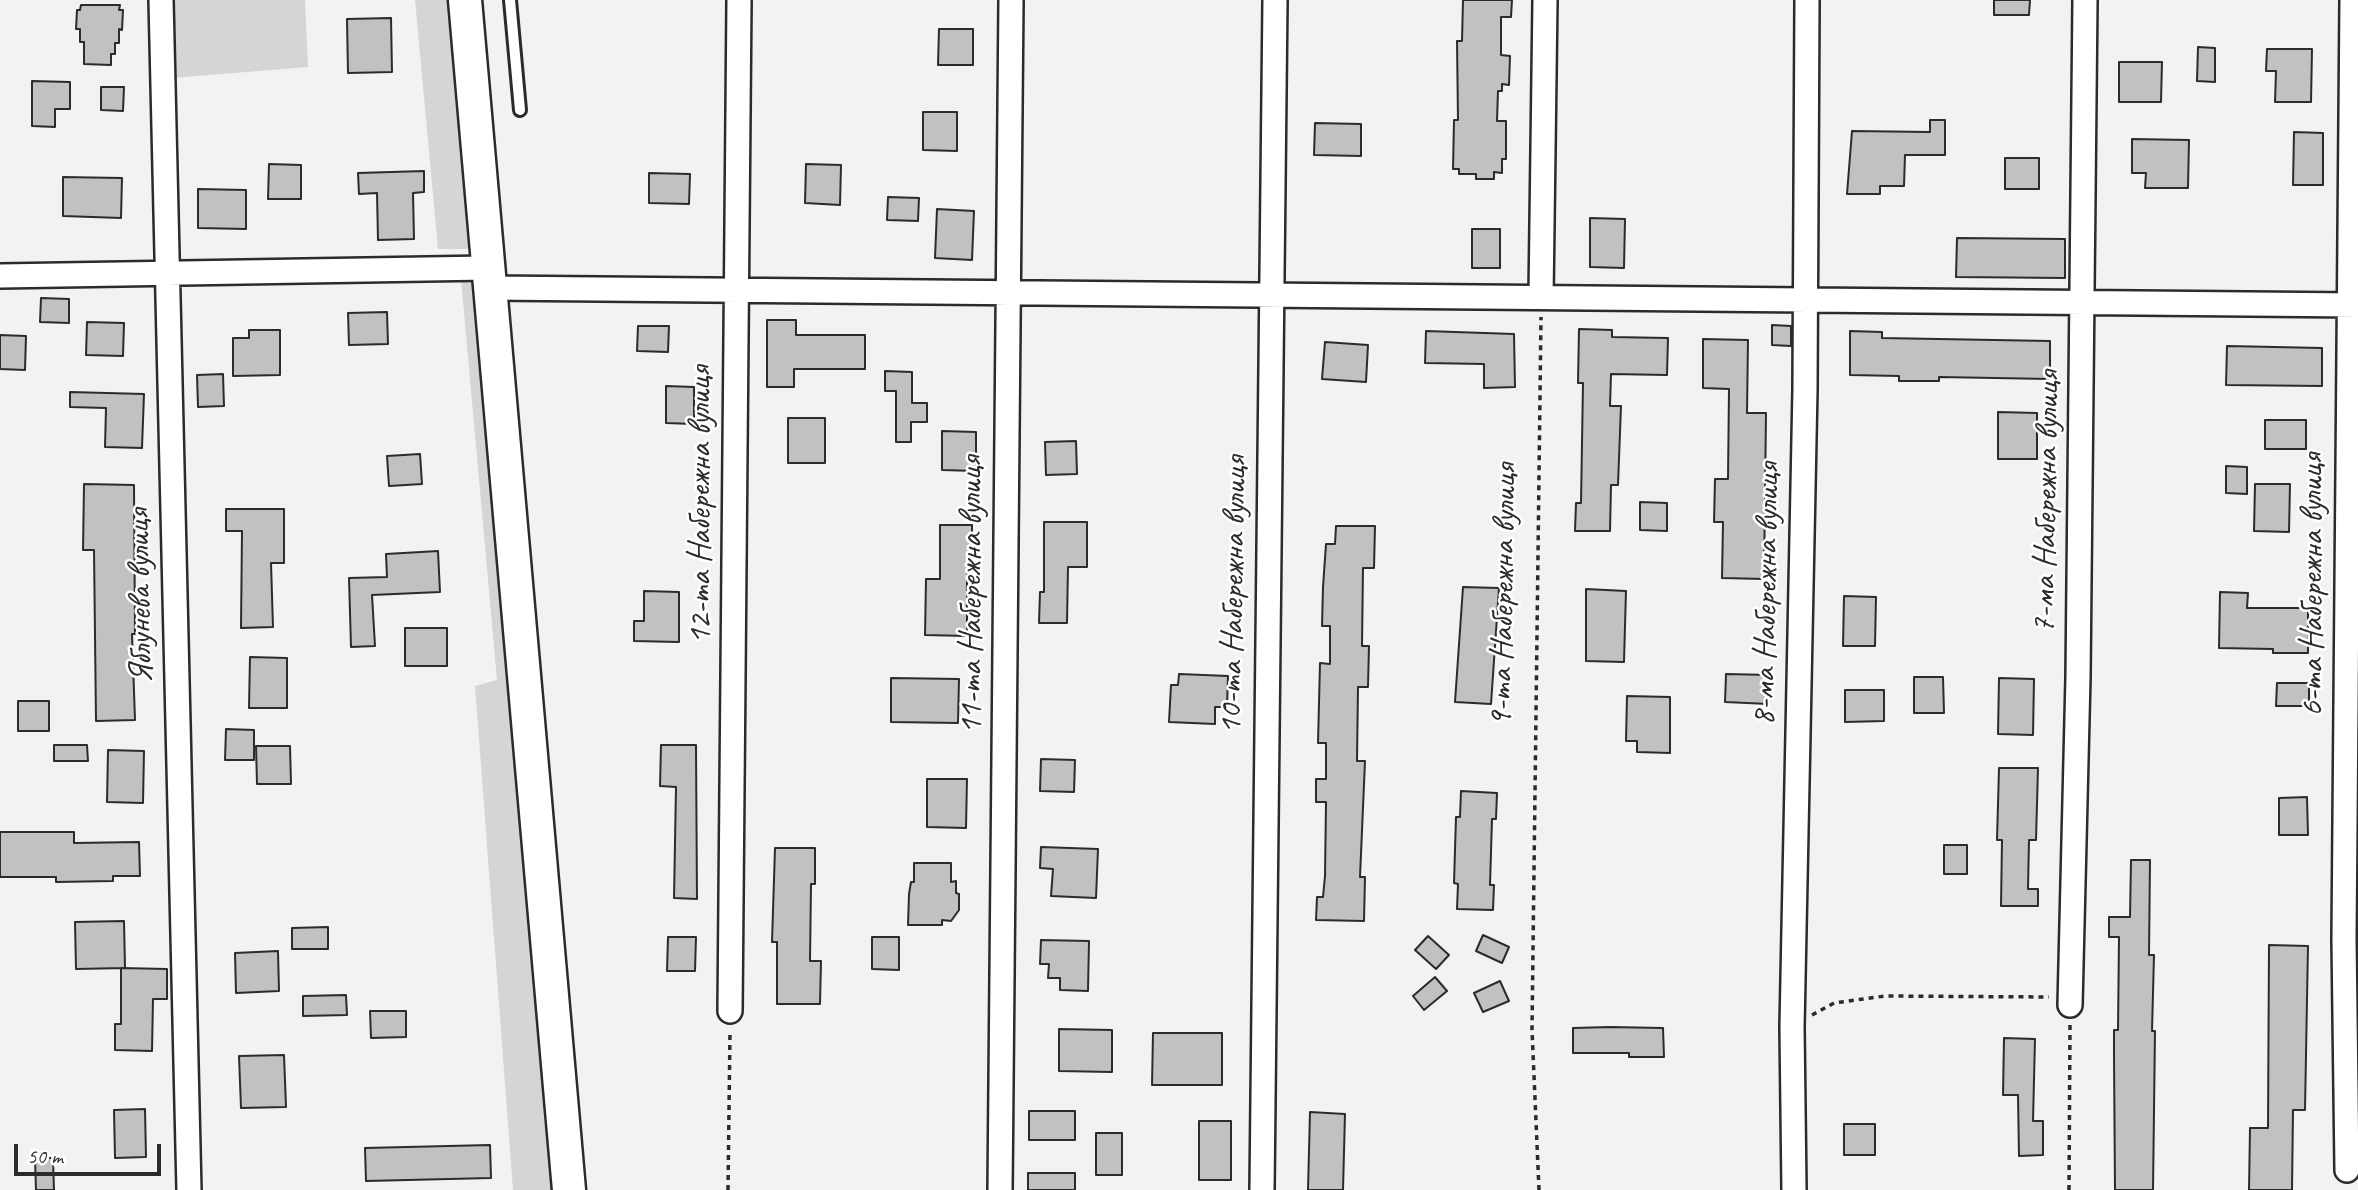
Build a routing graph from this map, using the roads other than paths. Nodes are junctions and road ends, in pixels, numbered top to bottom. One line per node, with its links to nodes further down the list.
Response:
1 (161, 0): 12 (street, Яблунева вулиця)
2 (465, 0): 14 (street)
3 (510, 0): 11 (lane)
4 (739, 0): 15 (street, 12-та Набережна вулиця)
5 (1012, 0): 16 (street, 11-та Набережна вулиця)
6 (1275, 0): 17 (street, 10-та Набережна вулиця)
7 (1545, 0): 18 (street)
8 (1807, 0): 19 (street, 8-ма Набережна вулиця)
9 (2085, 0): 20 (street, 7-ма Набережна вулиця)
10 (2352, 0): 21 (street, 6-та Набережна вулиця)
11 (520, 110)
12 (167, 273): 13 (street); 14 (street); 25 (street, Яблунева вулиця)
13 (0, 276)
14 (488, 278): 15 (street); 26 (street)
15 (736, 289): 16 (street); 23 (street, 12-та Набережна вулиця)
16 (1008, 293): 17 (street); 27 (street, 11-та Набережна вулиця)
17 (1271, 295): 18 (street); 28 (street, 10-та Набережна вулиця)
18 (1541, 297): 19 (street)
19 (1805, 299): 20 (street); 29 (street, 8-ма Набережна вулиця)
20 (2083, 304): 21 (street); 22 (street, 7-ма Набережна вулиця)
21 (2353, 305): 24 (street, 6-та Набережна вулиця)
22 (2070, 1005)
23 (730, 1011)
24 (2347, 1170)
25 (189, 1190)
26 (569, 1190)
27 (1000, 1190)
28 (1262, 1190)
29 (1794, 1190)

